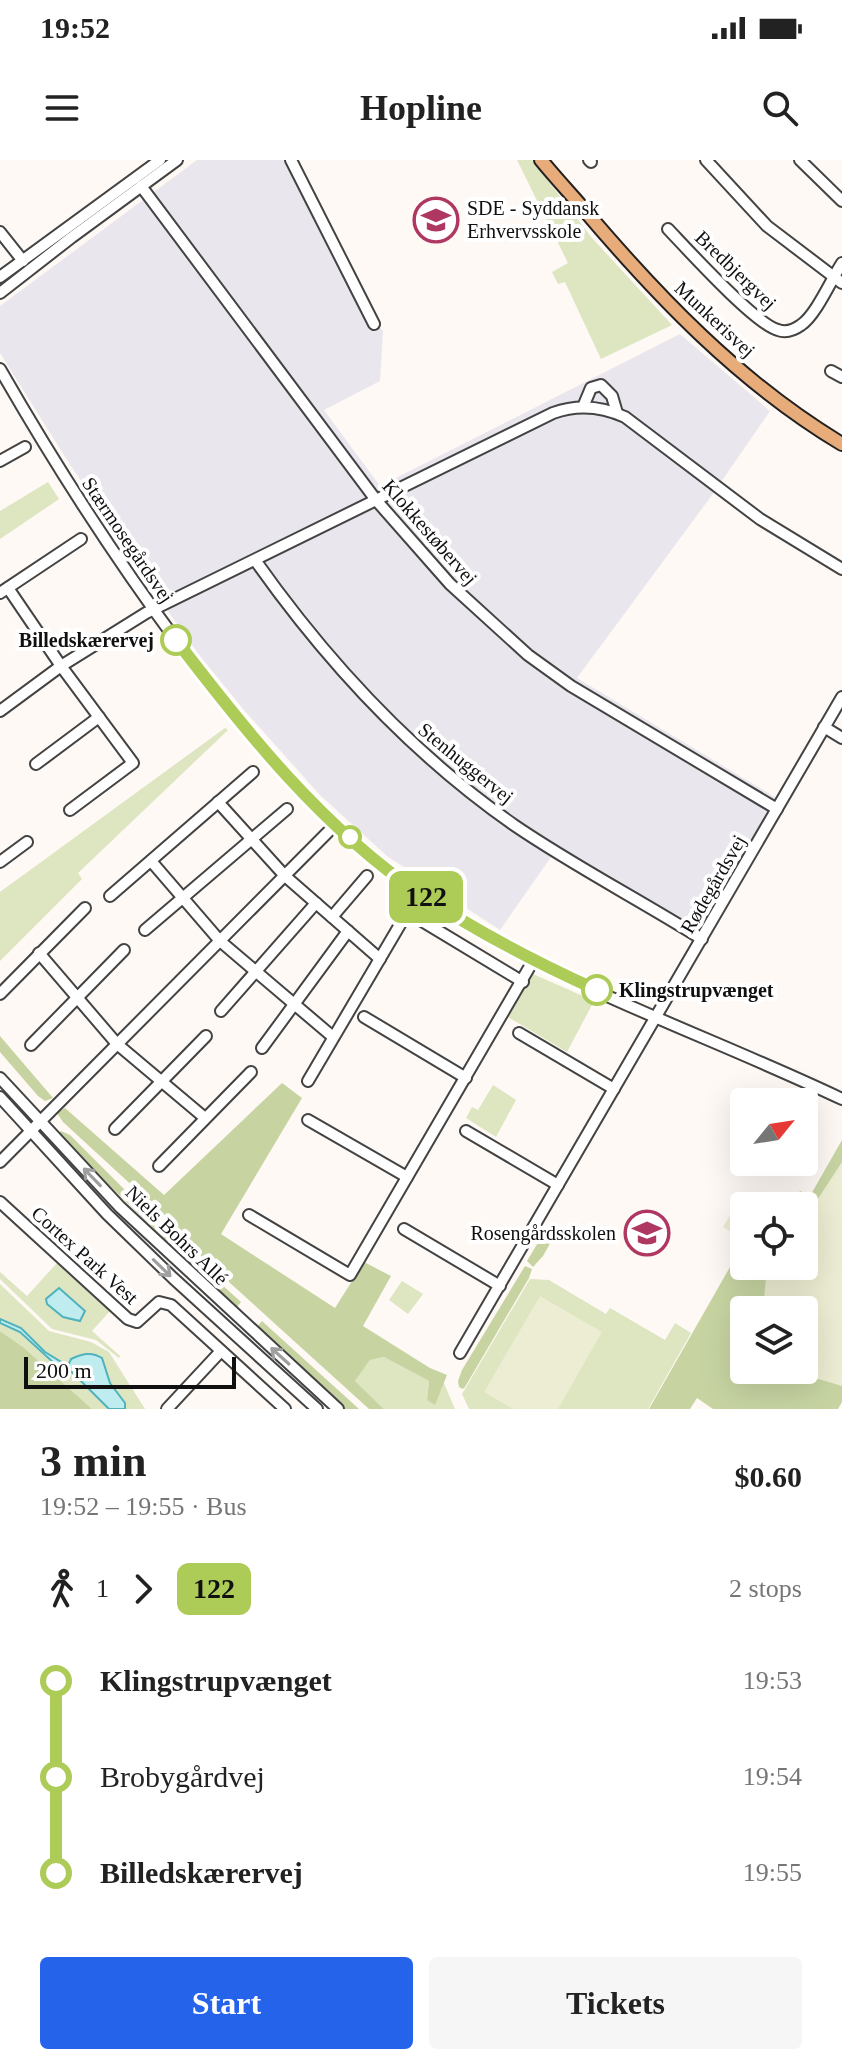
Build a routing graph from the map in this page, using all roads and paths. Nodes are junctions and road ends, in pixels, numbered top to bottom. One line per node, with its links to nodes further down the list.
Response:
1 (160, 160): 13 (street)
2 (177, 160): 8 (street)
3 (291, 160): 19 (street)
4 (541, 160): 10 (main road, Munkerisvej)
5 (551, 160): 10 (main road, Munkerisvej)
6 (706, 160): 16 (street)
7 (800, 160): 9 (street)
8 (141, 186): 18 (street); 28 (street, Klokkestøbervej)
9 (842, 201)
10 (579, 204): 25 (main road, Munkerisvej)
11 (668, 229): 16 (street, Bredbjergvej)
12 (0, 232): 13 (street)
13 (23, 261): 15 (street)
14 (842, 263): 16 (street, Bredbjergvej)
15 (5, 274): 17 (street)
16 (837, 280)
17 (0, 283)
18 (0, 293)
19 (374, 324)
20 (0, 369): 33 (street, Stærmosegårdsvej)
21 (831, 371): 22 (street)
22 (842, 377)
23 (583, 407): 24 (street); 24 (street); 28 (street)
24 (617, 413): 31 (street)
25 (842, 444)
26 (25, 447): 27 (street)
27 (0, 461)
28 (376, 500): 30 (street); 44 (street, Klokkestøbervej)
29 (81, 539): 32 (street)
30 (255, 560): 33 (street); 60 (street, Stenhuggervej)
31 (842, 569)
32 (4, 590): 34 (street)
33 (154, 610): 34 (street); 65 (street, Stærmosegårdsvej)
34 (61, 666): 36 (street); 37 (street)
35 (842, 697): 38 (street, Rødegårdsvej)
36 (0, 711)
37 (99, 717): 40 (street); 45 (street)
38 (824, 727): 39 (street); 44 (street, Rødegårdsvej)
39 (842, 738)
40 (36, 764)
41 (253, 772): 42 (street)
42 (218, 802): 47 (street); 49 (street)
43 (287, 809): 47 (street)
44 (777, 809): 60 (street, Rødegårdsvej)
45 (70, 810)
46 (328, 832): 51 (street)
47 (252, 839): 51 (street); 54 (street)
48 (27, 842): 50 (street)
49 (151, 861): 53 (street); 54 (street)
50 (0, 862)
51 (285, 876): 55 (street); 61 (street)
52 (367, 876): 57 (street)
53 (110, 896)
54 (183, 898): 58 (street); 61 (street)
55 (316, 903): 57 (street); 66 (street)
56 (85, 908): 63 (street)
57 (332, 917): 59 (street)
58 (145, 930)
59 (348, 931): 64 (street); 70 (street)
60 (702, 939): 72 (street, Rødegårdsvej)
61 (220, 941): 66 (street); 77 (street)
62 (124, 950): 69 (street)
63 (39, 953): 68 (street); 69 (street)
64 (380, 959): 67 (street); 76 (street)
65 (533, 961): 67 (street); 72 (street, Stærmosegårdsvej)
66 (257, 972): 70 (street); 71 (street)
67 (523, 982): 82 (street)
68 (0, 994)
69 (78, 998): 77 (street); 78 (street)
70 (295, 1004): 76 (street); 79 (street)
71 (221, 1011)
72 (657, 1016): 85 (street, Rødegårdsvej); 87 (street, Stærmosegårdsvej)
73 (364, 1017): 82 (street)
74 (519, 1033): 85 (street)
75 (206, 1036): 84 (street)
76 (333, 1037): 83 (street)
77 (117, 1044): 84 (street); 90 (street)
78 (31, 1045)
79 (262, 1048)
80 (251, 1072): 88 (street)
81 (0, 1078): 90 (street, Niels Bohrs Allé)
82 (466, 1078): 96 (street)
83 (308, 1081)
84 (162, 1082): 88 (street); 91 (street)
85 (614, 1089): 97 (street, Rødegårdsvej)
86 (0, 1097): 92 (street, Niels Bohrs Allé)
87 (842, 1099)
88 (205, 1118): 95 (street)
89 (308, 1120): 96 (street)
90 (39, 1123): 92 (street); 107 (street, Niels Bohrs Allé, one-way to 90)
91 (115, 1129)
92 (30, 1131): 94 (street); 106 (street, Niels Bohrs Allé, one-way to 106)
93 (466, 1131): 97 (street)
94 (0, 1162)
95 (159, 1166)
96 (407, 1177): 99 (street)
97 (558, 1185): 101 (street, Rødegårdsvej)
98 (0, 1202): 102 (street, Cortex Park Vest)
99 (249, 1215)
100 (404, 1229): 101 (street)
101 (500, 1286): 103 (street, Rødegårdsvej)
102 (221, 1351): 104 (street); 105 (street, Cortex Park Vest)
103 (460, 1353)
104 (167, 1409)
105 (285, 1409)
106 (317, 1409)
107 (338, 1409)

